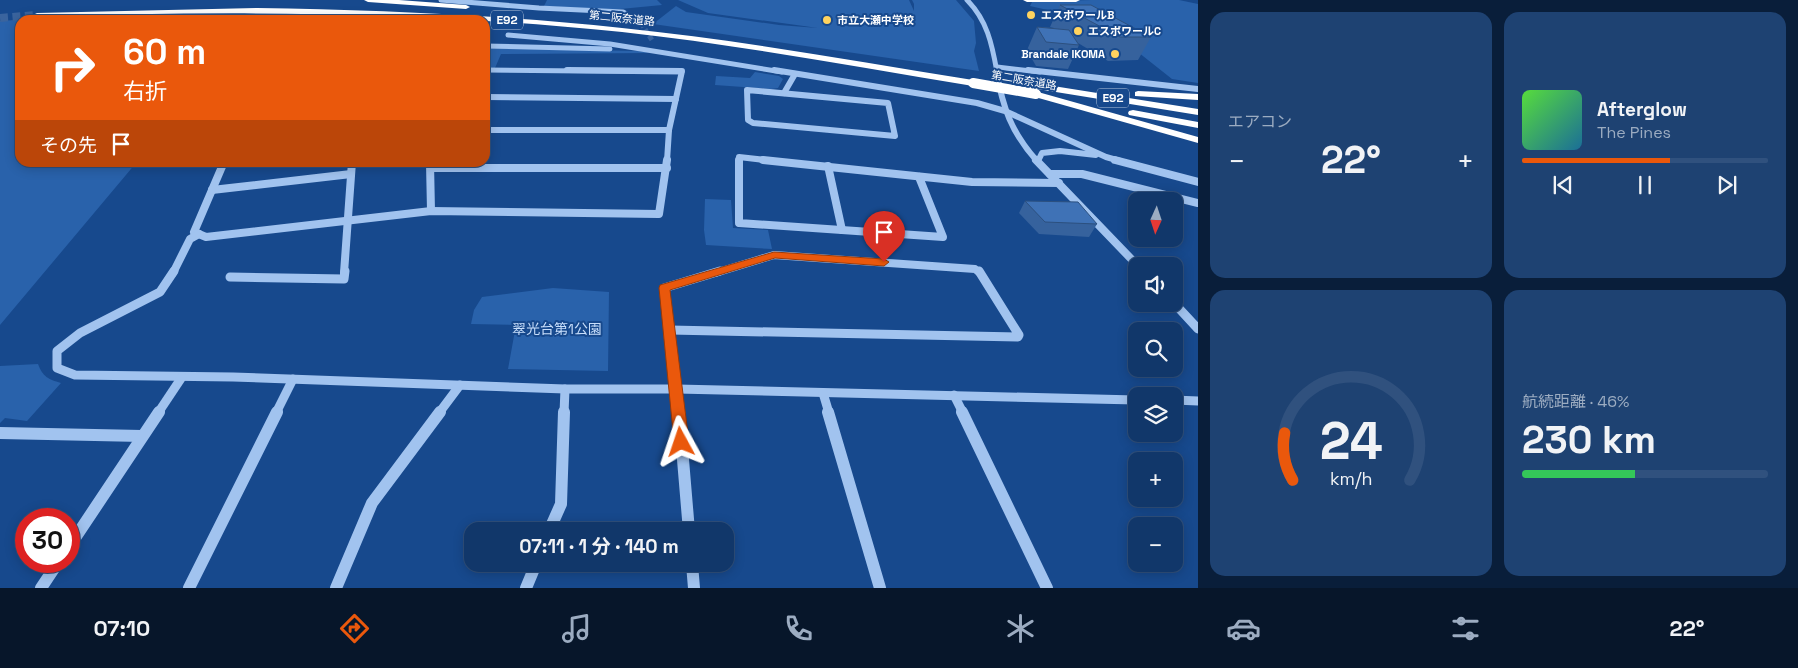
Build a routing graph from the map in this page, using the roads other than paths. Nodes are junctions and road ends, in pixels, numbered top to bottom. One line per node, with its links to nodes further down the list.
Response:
1 (368, 0): 16 (highway, 第二阪奈道路 / E92)
2 (441, 0): 9 (street)
3 (967, 0): 13 (street)
4 (1026, 0): 5 (highway)
5 (1076, 0)
6 (37, 15): 7 (highway, 第二阪奈道路 / E92)
7 (437, 15)
8 (490, 19): 16 (highway, 第二阪奈道路 / E92)
9 (642, 23)
10 (508, 35): 12 (street)
11 (490, 46): 12 (street)
12 (642, 49): 15 (street)
13 (996, 67): 18 (street); 24 (street)
14 (490, 70): 23 (street)
15 (794, 74): 19 (street); 24 (street)
16 (972, 79): 17 (highway, 第二阪奈道路 / E92); 20 (highway, 第二阪奈道路 / E92, bridge)
17 (1057, 89): 22 (highway); 25 (highway, 第二阪奈道路 / E92)
18 (1198, 89)
19 (784, 93): 19 (street)
20 (1036, 94): 26 (highway, 第二阪奈道路 / E92); 29 (highway)
21 (490, 97): 23 (street)
22 (1198, 97)
23 (676, 99): 28 (street)
24 (1005, 111): 30 (street); 31 (street)
25 (1198, 112)
26 (1198, 125)
27 (490, 130): 28 (street)
28 (669, 130): 37 (street)
29 (1198, 140)
30 (1106, 157): 31 (street); 41 (street)
31 (1038, 161): 39 (street)
32 (490, 166): 37 (street)
33 (828, 166): 40 (street); 47 (street); 47 (street)
34 (222, 167): 43 (street)
35 (352, 167): 38 (street)
36 (431, 167): 45 (street)
37 (667, 168): 45 (street)
38 (351, 174): 43 (street); 46 (street)
39 (1050, 174): 42 (street); 44 (street)
40 (919, 177): 42 (street); 47 (street)
41 (1198, 182)
42 (1059, 183): 49 (street)
43 (212, 190): 48 (street)
44 (1198, 203)
45 (431, 211): 46 (street)
46 (348, 220): 48 (street); 50 (street)
47 (842, 230)
48 (199, 234): 54 (street)
49 (1129, 257)
50 (230, 277)
51 (1182, 312): 52 (street)
52 (1198, 329)
53 (670, 330): 53 (street); 57 (street)
54 (182, 377): 55 (street); 65 (street)
55 (293, 379): 56 (street); 73 (street)
56 (460, 385): 58 (street); 74 (street)
57 (677, 388): 58 (street); 59 (street); 67 (street)
58 (566, 389): 66 (street)
59 (823, 393): 60 (street); 77 (street)
60 (954, 395): 61 (street); 78 (street)
61 (1128, 400)
62 (1183, 400): 63 (street)
63 (1198, 401)
64 (0, 433): 65 (street)
65 (142, 436): 68 (street)
66 (553, 522)
67 (688, 522)
68 (80, 530)
69 (533, 572): 75 (street)
70 (693, 572): 76 (street)
71 (51, 573): 72 (street)
72 (42, 588)
73 (189, 588)
74 (336, 588)
75 (526, 588)
76 (694, 588)
77 (880, 588)
78 (1047, 588)

